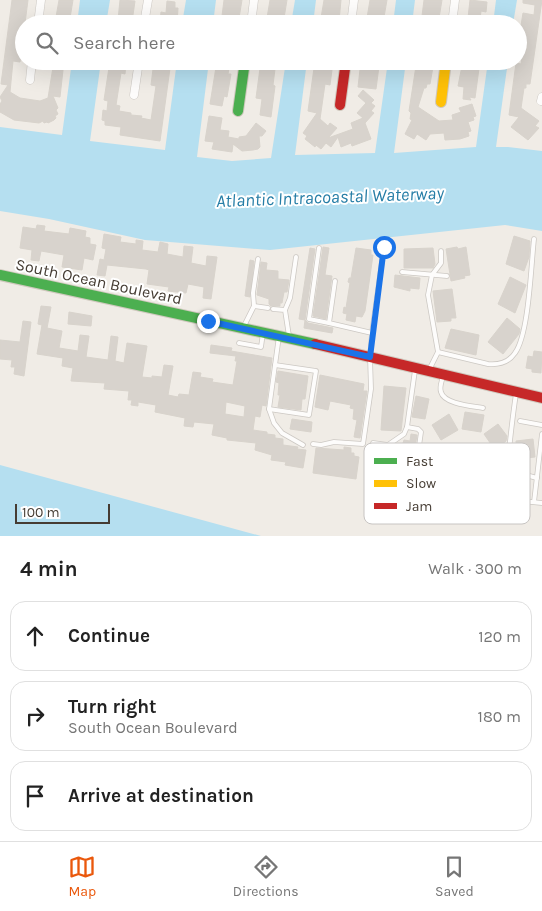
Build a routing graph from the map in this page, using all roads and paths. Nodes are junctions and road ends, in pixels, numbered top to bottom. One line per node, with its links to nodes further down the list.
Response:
1 (41, 0): 6 (street)
2 (148, 0): 7 (street)
3 (254, 0): 8 (street)
4 (354, 0): 9 (street)
5 (455, 0): 10 (street)
6 (39, 15)
7 (146, 15)
8 (252, 15)
9 (352, 15)
10 (453, 15)
11 (31, 70): 16 (street)
12 (138, 70): 17 (street)
13 (244, 70): 22 (main road)
14 (345, 70): 21 (main road)
15 (445, 70): 20 (main road)
16 (30, 80)
17 (134, 96)
18 (542, 97): 19 (street)
19 (541, 101)
20 (441, 102)
21 (340, 105)
22 (238, 111)
23 (534, 239): 44 (lane)
24 (384, 247): 41 (lane)
25 (319, 248): 38 (lane)
26 (441, 251): 31 (lane)
27 (296, 257): 37 (lane)
28 (258, 259): 34 (lane)
29 (402, 272): 31 (lane)
30 (0, 275): 39 (main road, South Ocean Boulevard)
31 (432, 275): 32 (lane); 44 (lane)
32 (447, 276)
33 (335, 281): 38 (lane)
34 (254, 306): 35 (lane); 39 (lane)
35 (268, 308)
36 (273, 309): 37 (lane)
37 (285, 310): 42 (lane)
38 (329, 323): 41 (lane)
39 (243, 328): 40 (main road, South Ocean Boulevard)
40 (264, 333): 42 (main road, South Ocean Boulevard); 43 (lane)
41 (372, 334): 45 (lane)
42 (284, 337): 45 (main road, South Ocean Boulevard); 46 (lane)
43 (239, 343)
44 (438, 352): 48 (lane)
45 (370, 357): 47 (main road, South Ocean Boulevard); 63 (lane)
46 (275, 365): 53 (lane); 53 (lane)
47 (416, 367): 48 (main road, South Ocean Boulevard); 56 (lane)
48 (429, 370): 49 (main road, South Ocean Boulevard)
49 (443, 374): 50 (main road, South Ocean Boulevard); 52 (lane)
50 (516, 392): 51 (main road, South Ocean Boulevard); 62 (lane)
51 (542, 398)
52 (483, 408)
53 (269, 409): 64 (lane)
54 (520, 422): 55 (lane)
55 (542, 425)
56 (407, 427): 60 (lane); 61 (lane)
57 (542, 434): 65 (lane)
58 (373, 442): 59 (lane)
59 (378, 443)
60 (391, 443)
61 (419, 443)
62 (510, 443)
63 (313, 444)
64 (303, 445)
65 (539, 474): 67 (lane)
66 (530, 502): 67 (lane)
67 (534, 502): 68 (lane)
68 (542, 503)

